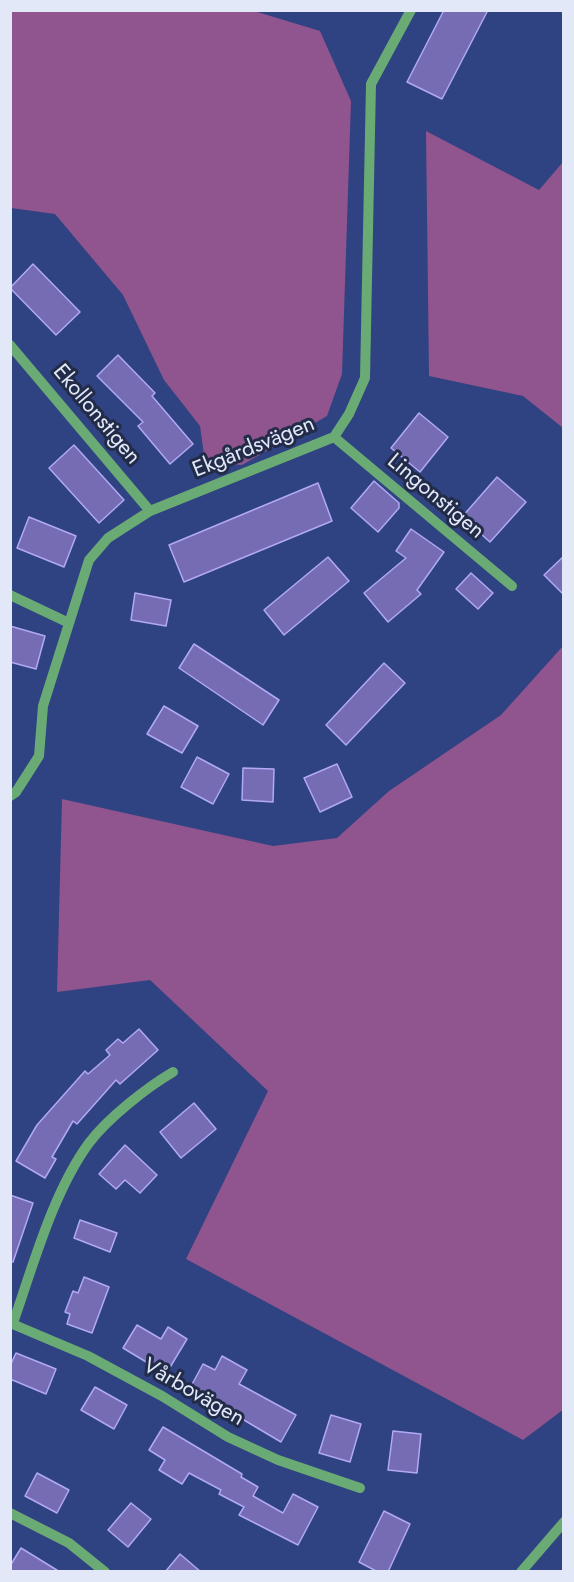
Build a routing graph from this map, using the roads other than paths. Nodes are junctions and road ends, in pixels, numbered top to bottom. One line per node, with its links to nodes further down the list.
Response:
1 (411, 10): 3 (street, Ekgårdsvägen)
2 (10, 345): 4 (street, Ekollonstigen)
3 (334, 437): 4 (street, Ekgårdsvägen); 5 (street, Lingonstigen)
4 (150, 511): 7 (street, Ekgårdsvägen)
5 (512, 586)
6 (10, 595): 7 (street)
7 (69, 623): 8 (street, Ekgårdsvägen)
8 (10, 796)
9 (173, 1072): 10 (street)
10 (12, 1323): 11 (street, Vårbovägen)
11 (360, 1488)
12 (10, 1513): 14 (street)
13 (564, 1522): 15 (street)
14 (105, 1572)
15 (521, 1572)

